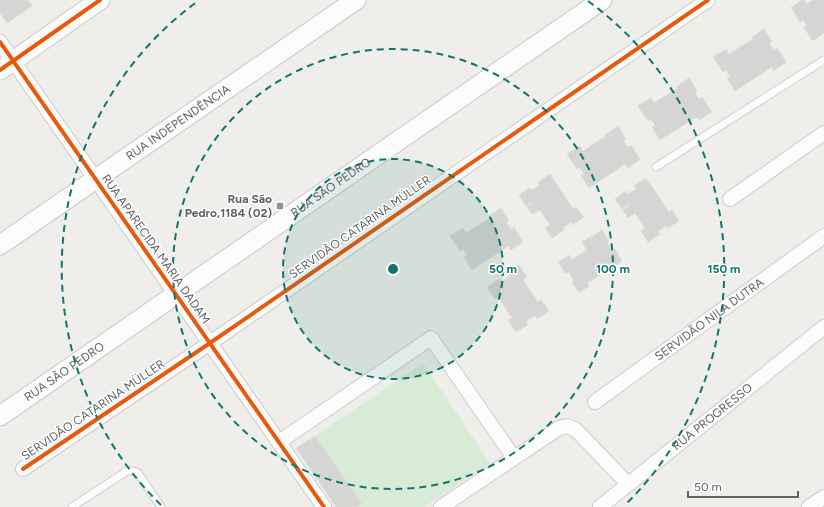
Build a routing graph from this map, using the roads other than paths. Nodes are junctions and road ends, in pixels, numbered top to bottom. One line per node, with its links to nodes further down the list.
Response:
1 (100, 0): 7 (street)
2 (356, 0): 10 (street, RUA INDEPENDÊNCIA)
3 (602, 0): 14 (street, RUA SÃO PEDRO)
4 (708, 0): 16 (street, SERVIDÃO CATARINA MÜLLER)
5 (0, 42): 7 (street, RUA APARECIDA MARIA DADAM)
6 (824, 60): 9 (lane)
7 (6, 65): 10 (street, RUA APARECIDA MARIA DADAM)
8 (824, 133): 11 (street)
9 (656, 167)
10 (95, 180): 13 (street, RUA INDEPENDÊNCIA); 14 (street, RUA APARECIDA MARIA DADAM)
11 (730, 199)
12 (824, 236): 17 (street, SERVIDÃO NILA DUTRA)
13 (0, 245)
14 (176, 295): 16 (street, RUA APARECIDA MARIA DADAM); 18 (street, RUA SÃO PEDRO)
15 (824, 327): 22 (street, RUA PROGRESSO)
16 (210, 343): 19 (street, RUA APARECIDA MARIA DADAM); 21 (street, SERVIDÃO CATARINA MÜLLER)
17 (595, 402)
18 (0, 416)
19 (279, 442): 20 (street); 26 (street, RUA APARECIDA MARIA DADAM)
20 (514, 458): 22 (street); 27 (street)
21 (22, 469)
22 (628, 484): 28 (street, RUA PROGRESSO)
23 (824, 497): 29 (street)
24 (72, 507): 25 (lane)
25 (161, 507)
26 (324, 507)
27 (441, 507)
28 (600, 507)
29 (809, 507)

